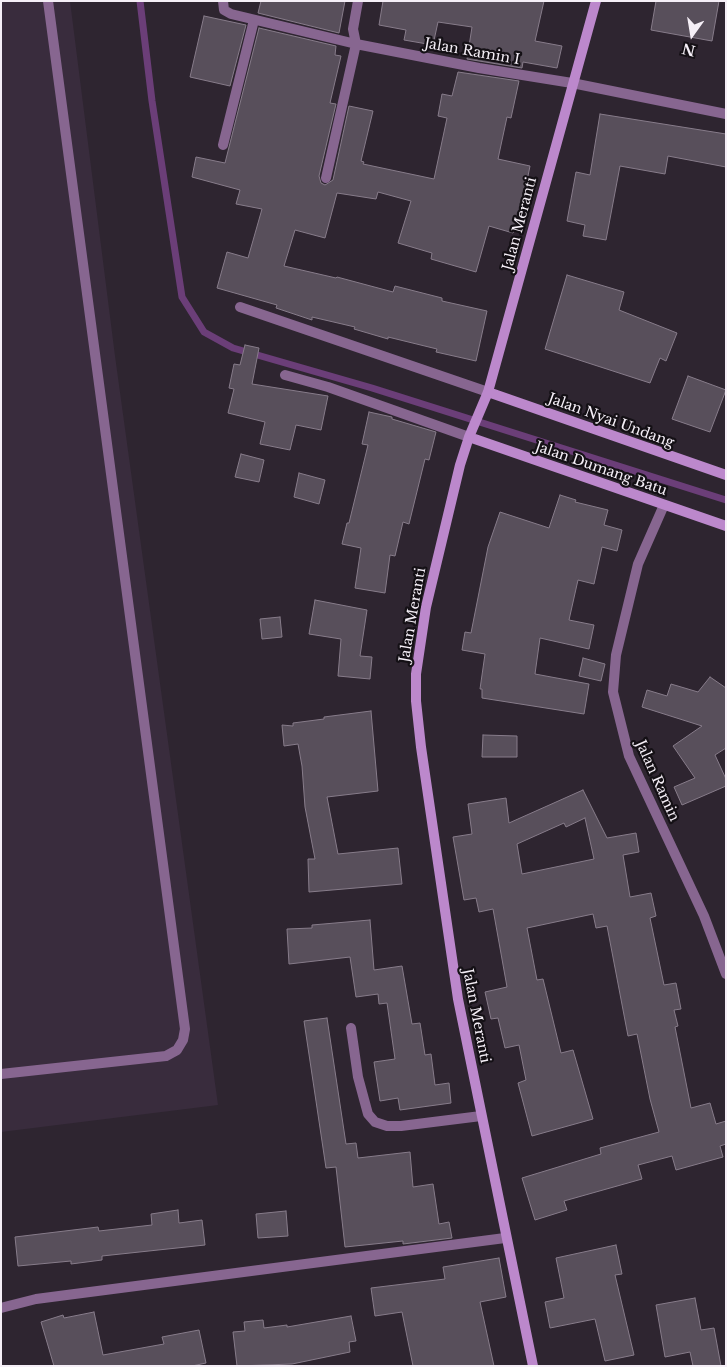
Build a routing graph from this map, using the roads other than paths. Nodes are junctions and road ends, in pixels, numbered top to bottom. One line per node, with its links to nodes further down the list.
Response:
1 (48, 1): 20 (street)
2 (223, 1): 5 (street, Jalan Ramin I)
3 (358, 1): 6 (street)
4 (596, 1): 7 (street, Jalan Meranti)
5 (254, 20): 6 (street, Jalan Ramin I); 9 (street)
6 (356, 44): 7 (street, Jalan Ramin I); 10 (street)
7 (572, 83): 8 (street, Jalan Ramin I); 13 (street, Jalan Meranti)
8 (726, 114)
9 (223, 145)
10 (326, 178)
11 (240, 307): 13 (street)
12 (285, 375): 14 (street)
13 (488, 392): 14 (street, Jalan Meranti); 15 (street, Jalan Nyai Undang)
14 (469, 437): 16 (street, Jalan Dumang Batu); 21 (street, Jalan Meranti)
15 (726, 475)
16 (664, 506): 17 (street, Jalan Dumang Batu); 18 (street, Jalan Ramin)
17 (726, 526)
18 (726, 974)
19 (351, 1028): 21 (street)
20 (1, 1074)
21 (481, 1116): 22 (street, Jalan Meranti)
22 (505, 1238): 23 (street); 24 (street, Jalan Meranti)
23 (1, 1308)
24 (533, 1366)

